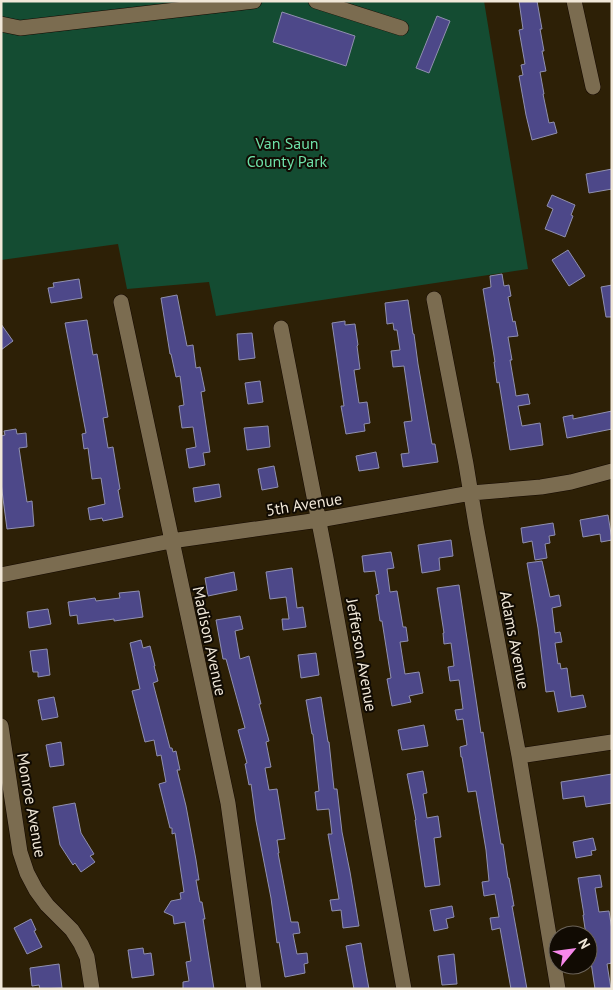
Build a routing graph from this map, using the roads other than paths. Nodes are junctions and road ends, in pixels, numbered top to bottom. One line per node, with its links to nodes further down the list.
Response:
1 (254, 1): 4 (street)
2 (316, 1): 5 (street)
3 (574, 1): 6 (street)
4 (1, 24)
5 (401, 28)
6 (593, 87)
7 (434, 299): 11 (street, Adams Avenue)
8 (121, 302): 13 (street, Madison Avenue)
9 (280, 328): 12 (street, Jefferson Avenue)
10 (612, 470): 11 (street, 5th Avenue)
11 (471, 493): 12 (street, 5th Avenue); 17 (street, Adams Avenue)
12 (319, 520): 13 (street, 5th Avenue); 20 (street, Jefferson Avenue)
13 (171, 541): 14 (street, 5th Avenue); 19 (street, Madison Avenue)
14 (1, 575)
15 (1, 726): 18 (street, Monroe Avenue)
16 (612, 742): 17 (street)
17 (519, 756): 21 (street, Adams Avenue)
18 (92, 989)
19 (254, 989)
20 (404, 989)
21 (558, 989)

